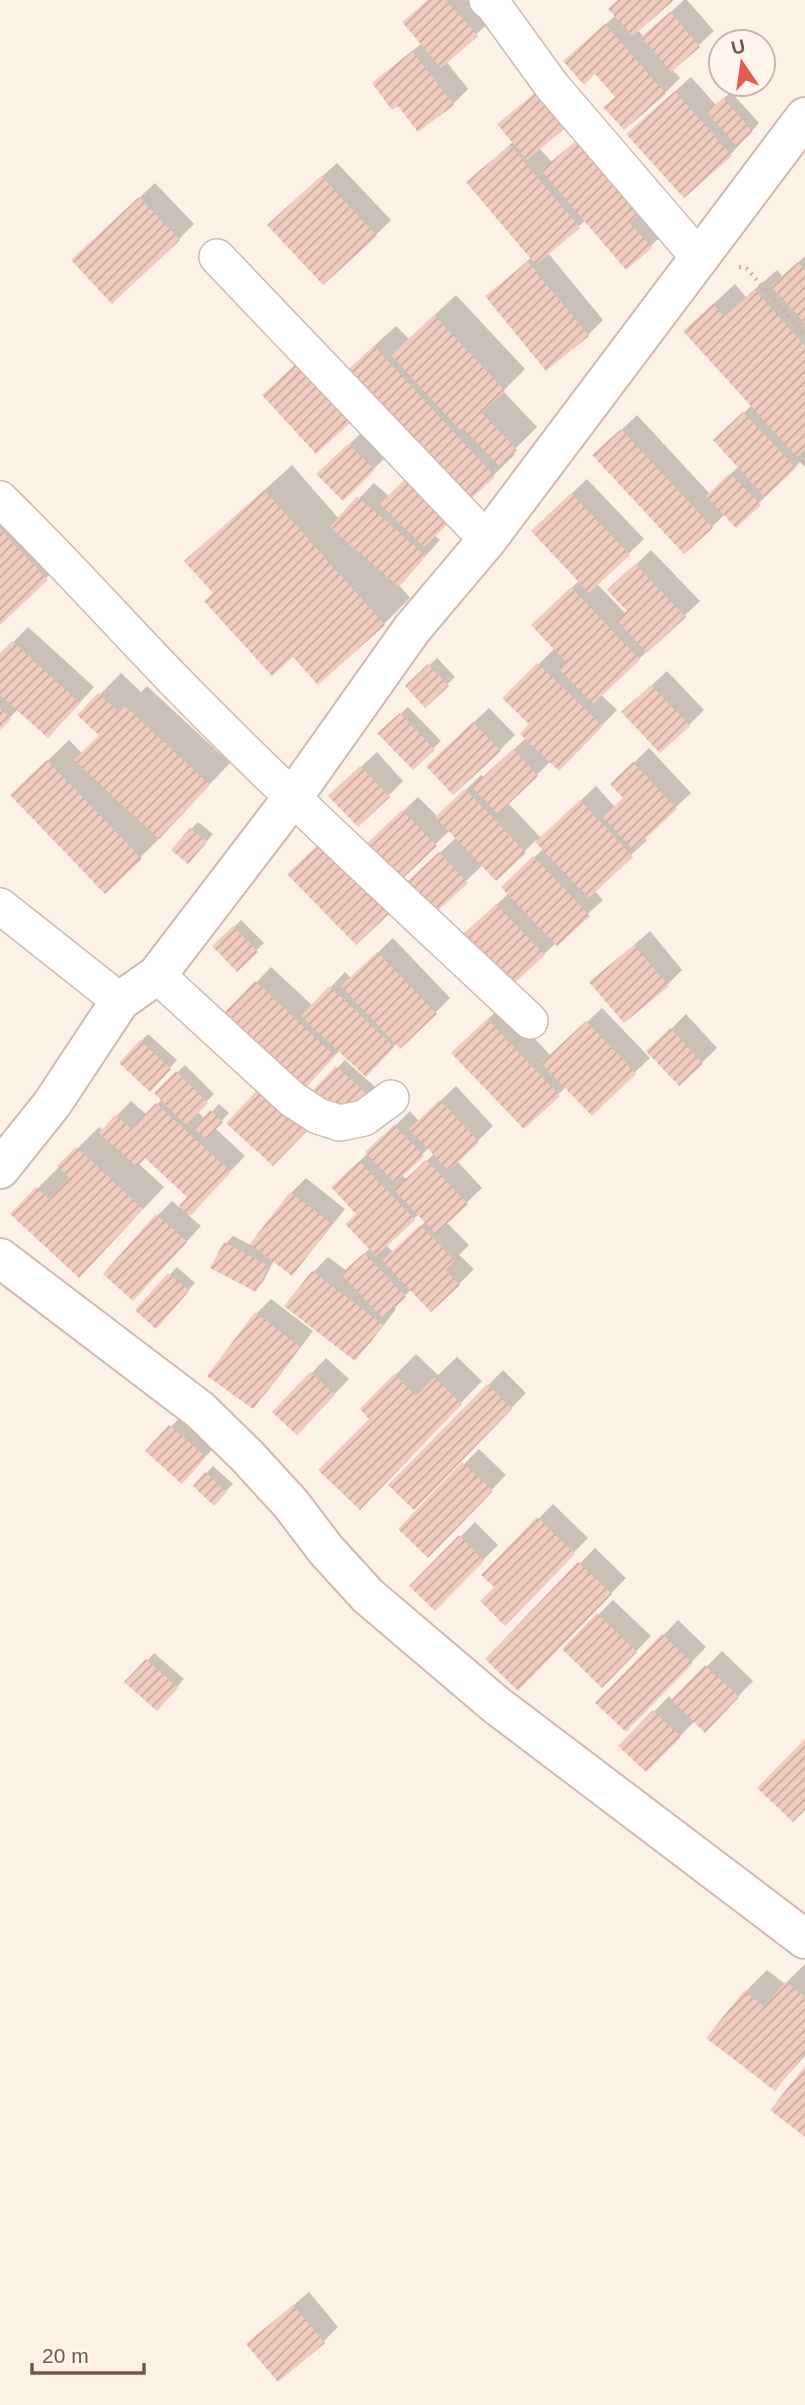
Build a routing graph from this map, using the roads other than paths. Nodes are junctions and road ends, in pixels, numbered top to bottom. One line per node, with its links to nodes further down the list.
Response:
1 (487, 0): 4 (street)
2 (805, 117): 4 (street)
3 (217, 257): 6 (street)
4 (700, 259): 6 (street)
5 (0, 499): 7 (street)
6 (487, 540): 7 (street)
7 (293, 797): 9 (street); 11 (street)
8 (0, 906): 10 (street)
9 (157, 975): 10 (street); 12 (street)
10 (120, 1001): 13 (street)
11 (530, 1021)
12 (391, 1098)
13 (0, 1169)
14 (0, 1258): 15 (street)
15 (805, 1939)

